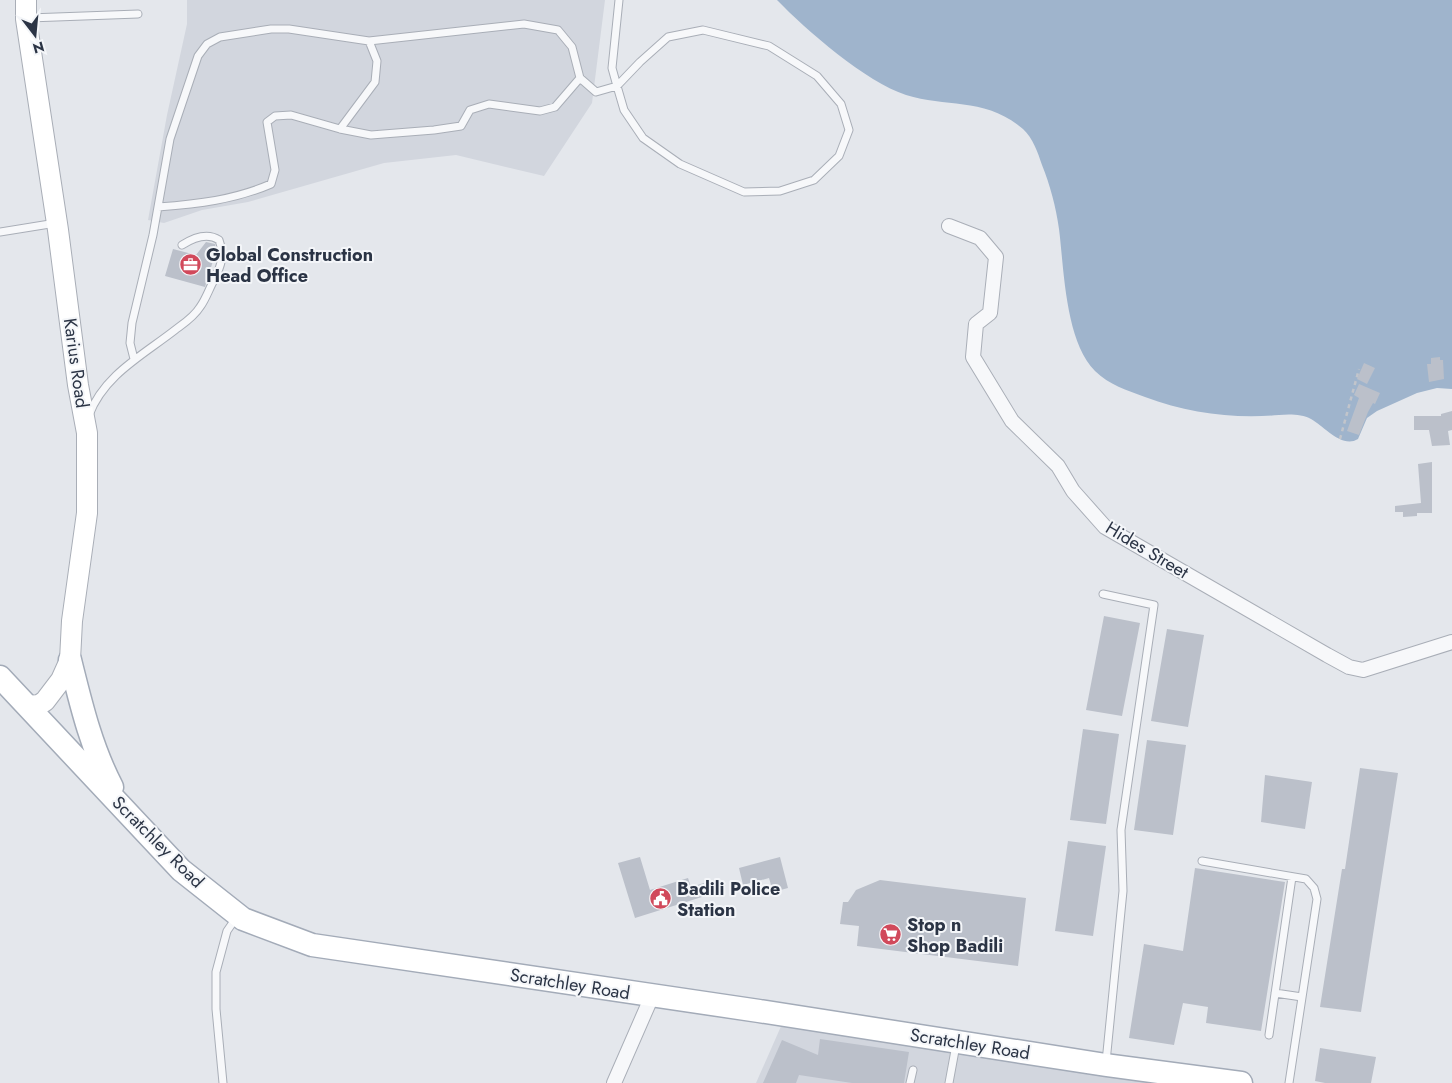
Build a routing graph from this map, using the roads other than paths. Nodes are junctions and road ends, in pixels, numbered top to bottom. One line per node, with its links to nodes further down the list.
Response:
1 (619, 0): 6 (lane)
2 (26, 9): 3 (lane); 9 (street, Karius Road)
3 (138, 14)
4 (369, 41): 5 (lane); 7 (lane); 8 (lane)
5 (580, 78): 6 (lane); 7 (lane)
6 (616, 86): 6 (lane)
7 (340, 129): 8 (lane)
8 (158, 207): 13 (lane)
9 (56, 223): 11 (lane); 14 (street, Karius Road)
10 (949, 226): 16 (street, Hides Street)
11 (0, 232)
12 (182, 245): 13 (lane)
13 (134, 359): 14 (lane)
14 (87, 433): 17 (street, Karius Road)
15 (1103, 594): 29 (lane)
16 (1452, 642)
17 (70, 660): 19 (street, Karius Road); 20 (main road)
18 (0, 677): 19 (main road, Scratchley Road)
19 (28, 706): 20 (main road, Scratchley Road)
20 (123, 808): 23 (main road, Scratchley Road)
21 (1202, 861): 22 (lane)
22 (1292, 877): 24 (lane); 26 (lane)
23 (237, 915): 25 (main road, Scratchley Road); 31 (lane)
24 (1275, 993): 26 (lane); 27 (lane)
25 (652, 996): 28 (main road, Scratchley Road); 32 (street)
26 (1302, 997): 36 (lane)
27 (1269, 1035)
28 (957, 1042): 29 (main road, Scratchley Road); 34 (lane)
29 (1106, 1065): 35 (main road, Scratchley Road)
30 (913, 1070): 33 (lane)
31 (223, 1083)
32 (614, 1083)
33 (910, 1083)
34 (948, 1083)
35 (1241, 1083)
36 (1288, 1083)

